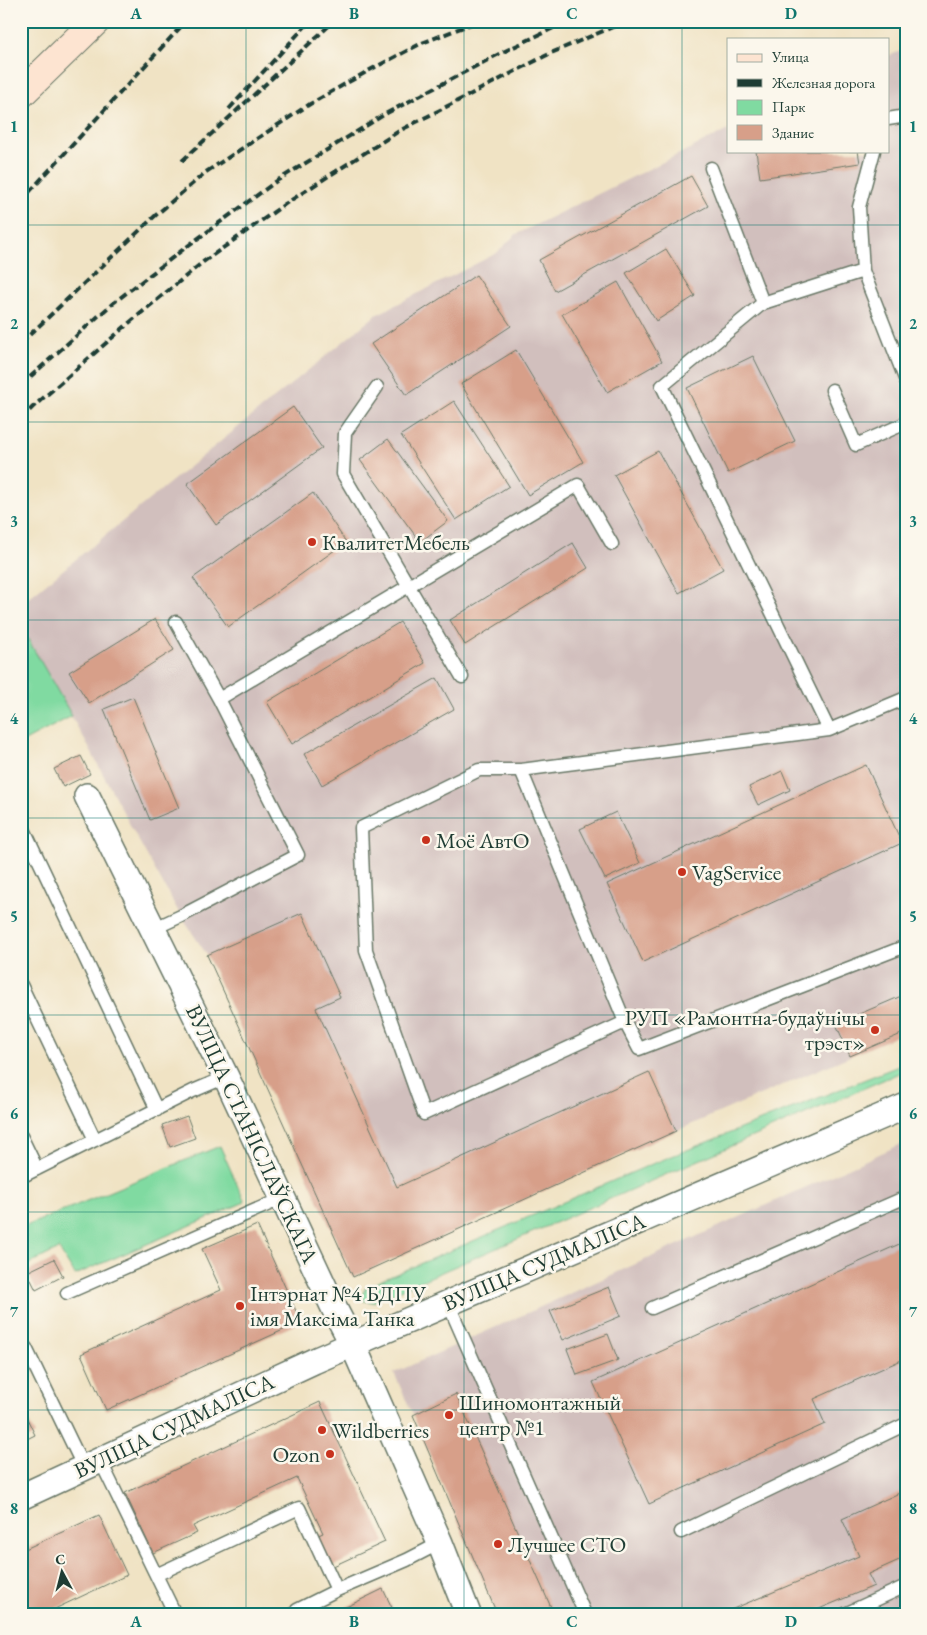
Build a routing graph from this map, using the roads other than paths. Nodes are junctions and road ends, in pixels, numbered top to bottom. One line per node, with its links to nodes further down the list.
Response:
1 (96, 21): 2 (main road)
2 (21, 94)
3 (906, 116): 4 (lane)
4 (890, 119)
5 (874, 152): 7 (lane)
6 (711, 168): 8 (lane)
7 (863, 271): 8 (lane); 9 (lane)
8 (762, 303): 19 (lane)
9 (906, 381)
10 (377, 387): 14 (lane)
11 (832, 390): 12 (lane)
12 (906, 423)
13 (612, 544): 14 (lane)
14 (410, 586): 16 (lane); 18 (lane)
15 (176, 622): 18 (lane)
16 (462, 677)
17 (906, 698): 19 (lane)
18 (219, 699): 23 (lane)
19 (829, 730): 20 (lane)
20 (521, 770): 26 (lane); 26 (lane)
21 (87, 796): 23 (street, ВУЛІЦА СТАНІСЛАЎСКАГА)
22 (21, 823): 29 (lane)
23 (153, 929): 27 (street, ВУЛІЦА СТАНІСЛАЎСКАГА)
24 (906, 946): 26 (lane)
25 (21, 985): 31 (lane)
26 (625, 1022)
27 (226, 1077): 29 (lane); 35 (street, ВУЛІЦА СТАНІСЛАЎСКАГА)
28 (906, 1106): 37 (street, ВУЛІЦА СУДМАЛІСА)
29 (157, 1110): 31 (lane)
30 (21, 1136): 32 (lane)
31 (95, 1140): 32 (lane)
32 (37, 1169): 33 (lane)
33 (21, 1177)
34 (906, 1197): 38 (lane)
35 (283, 1198): 36 (lane); 40 (street, ВУЛІЦА СТАНІСЛАЎСКАГА)
36 (67, 1292)
37 (448, 1303): 40 (street, ВУЛІЦА СУДМАЛІСА); 52 (lane)
38 (652, 1308)
39 (21, 1343): 42 (lane)
40 (353, 1345): 42 (street, ВУЛІЦА СУДМАЛІСА); 45 (street, ВУЛІЦА СТАНІСЛАЎСКАГА)
41 (906, 1424): 44 (lane)
42 (92, 1464): 43 (street, ВУЛІЦА СУДМАЛІСА); 46 (lane)
43 (21, 1497)
44 (681, 1532)
45 (440, 1543): 48 (lane); 51 (street, ВУЛІЦА СТАНІСЛАЎСКАГА)
46 (156, 1575): 48 (lane); 49 (lane)
47 (906, 1586): 53 (lane)
48 (337, 1590): 50 (lane)
49 (175, 1614)
50 (299, 1614)
51 (468, 1614)
52 (585, 1614)
53 (845, 1614)

